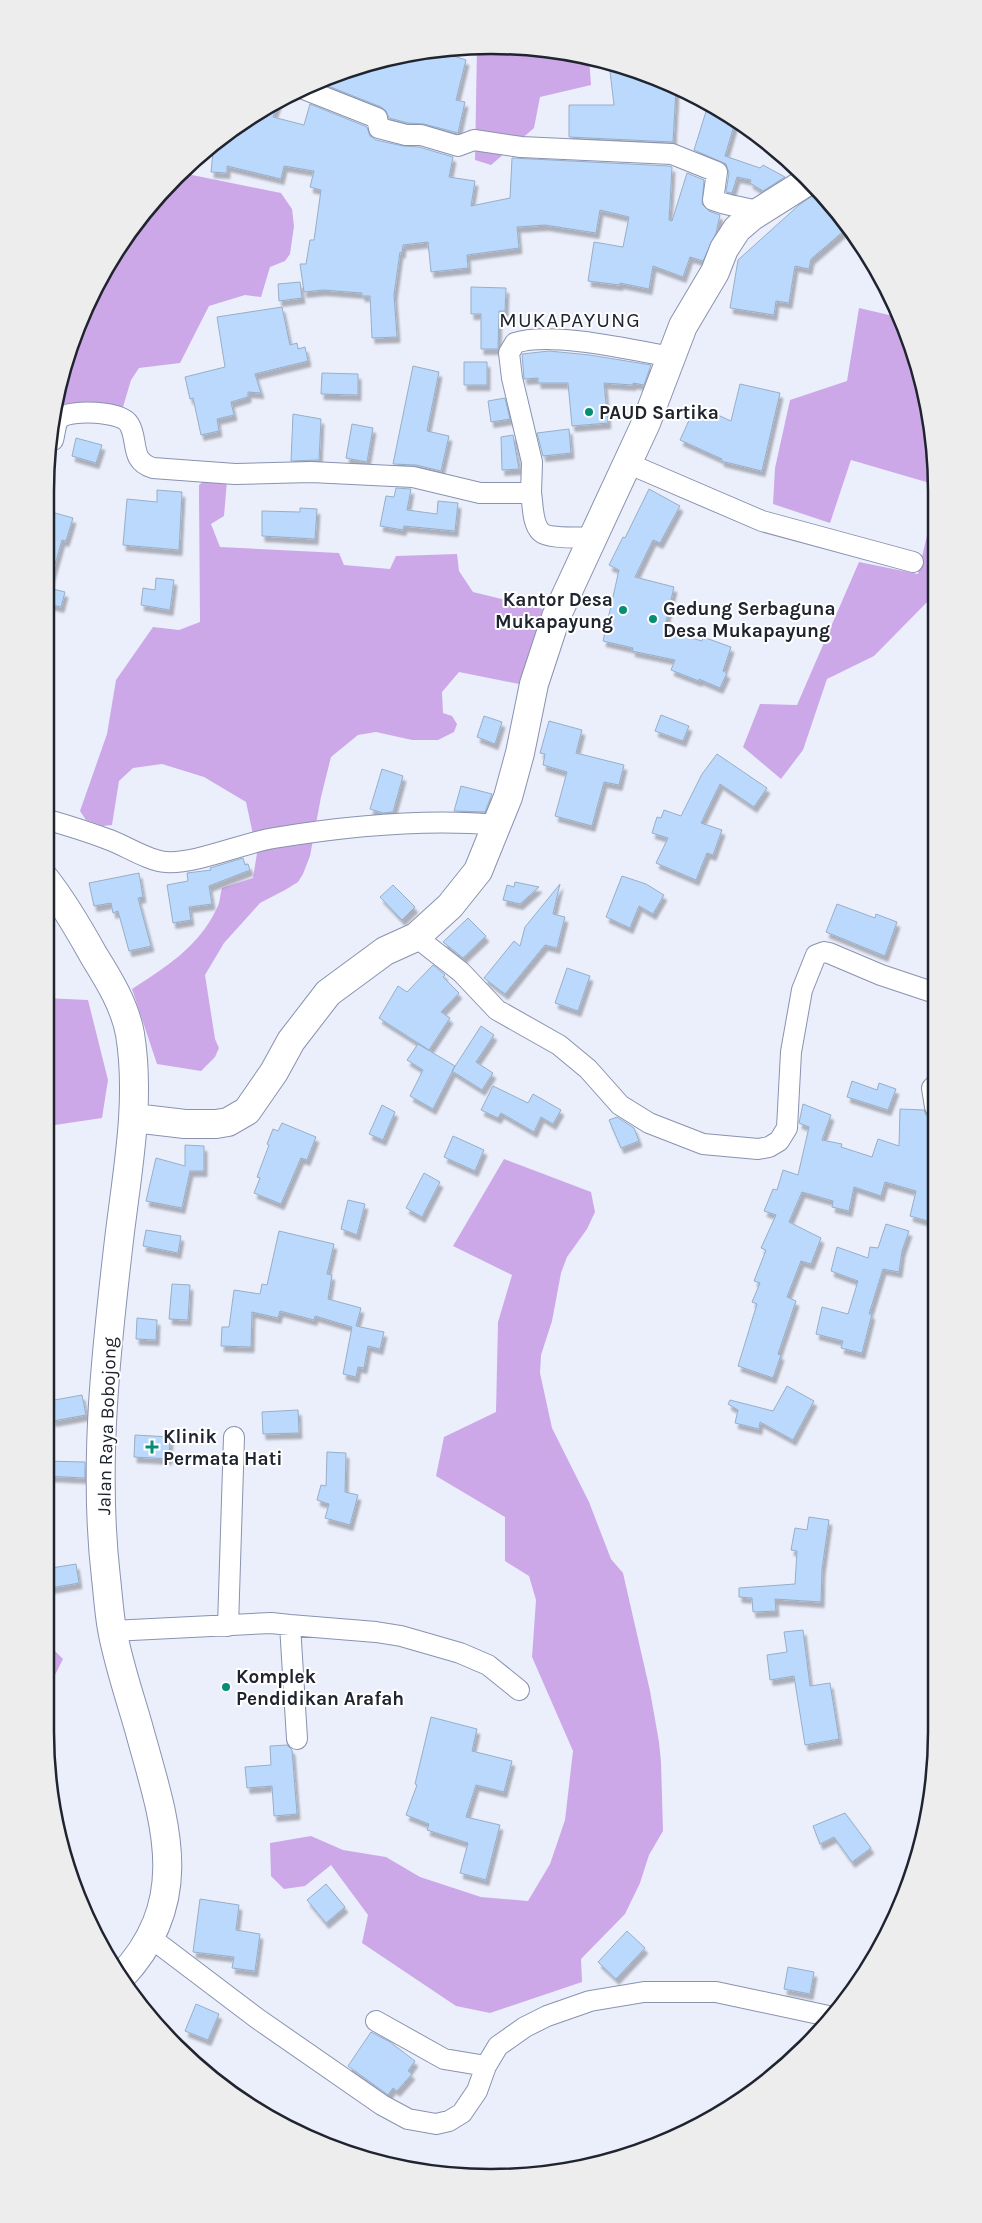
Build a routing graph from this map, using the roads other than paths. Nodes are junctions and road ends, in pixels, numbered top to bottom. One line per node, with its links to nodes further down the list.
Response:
1 (312, 92): 3 (street)
2 (802, 185): 3 (street)
3 (760, 212): 4 (street)
4 (671, 357): 6 (street); 7 (street)
5 (60, 419): 7 (street)
6 (627, 463): 8 (street); 9 (street)
7 (531, 493): 8 (street)
8 (592, 538): 11 (street)
9 (913, 562)
10 (54, 822): 11 (street)
11 (498, 825): 13 (street)
12 (54, 891): 15 (street, Jalan Raya Bobojong)
13 (416, 937): 14 (street); 15 (street)
14 (928, 991)
15 (134, 1118): 19 (street, Jalan Raya Bobojong)
16 (234, 1437): 18 (street)
17 (290, 1625): 18 (street); 20 (street); 21 (street)
18 (228, 1626): 19 (street)
19 (112, 1631): 22 (street, Jalan Raya Bobojong)
20 (519, 1690)
21 (297, 1739)
22 (151, 1938): 23 (street, Jalan Raya Bobojong); 26 (street)
23 (125, 1972)
24 (824, 2015): 26 (street)
25 (376, 2021): 26 (street)
26 (486, 2066)

